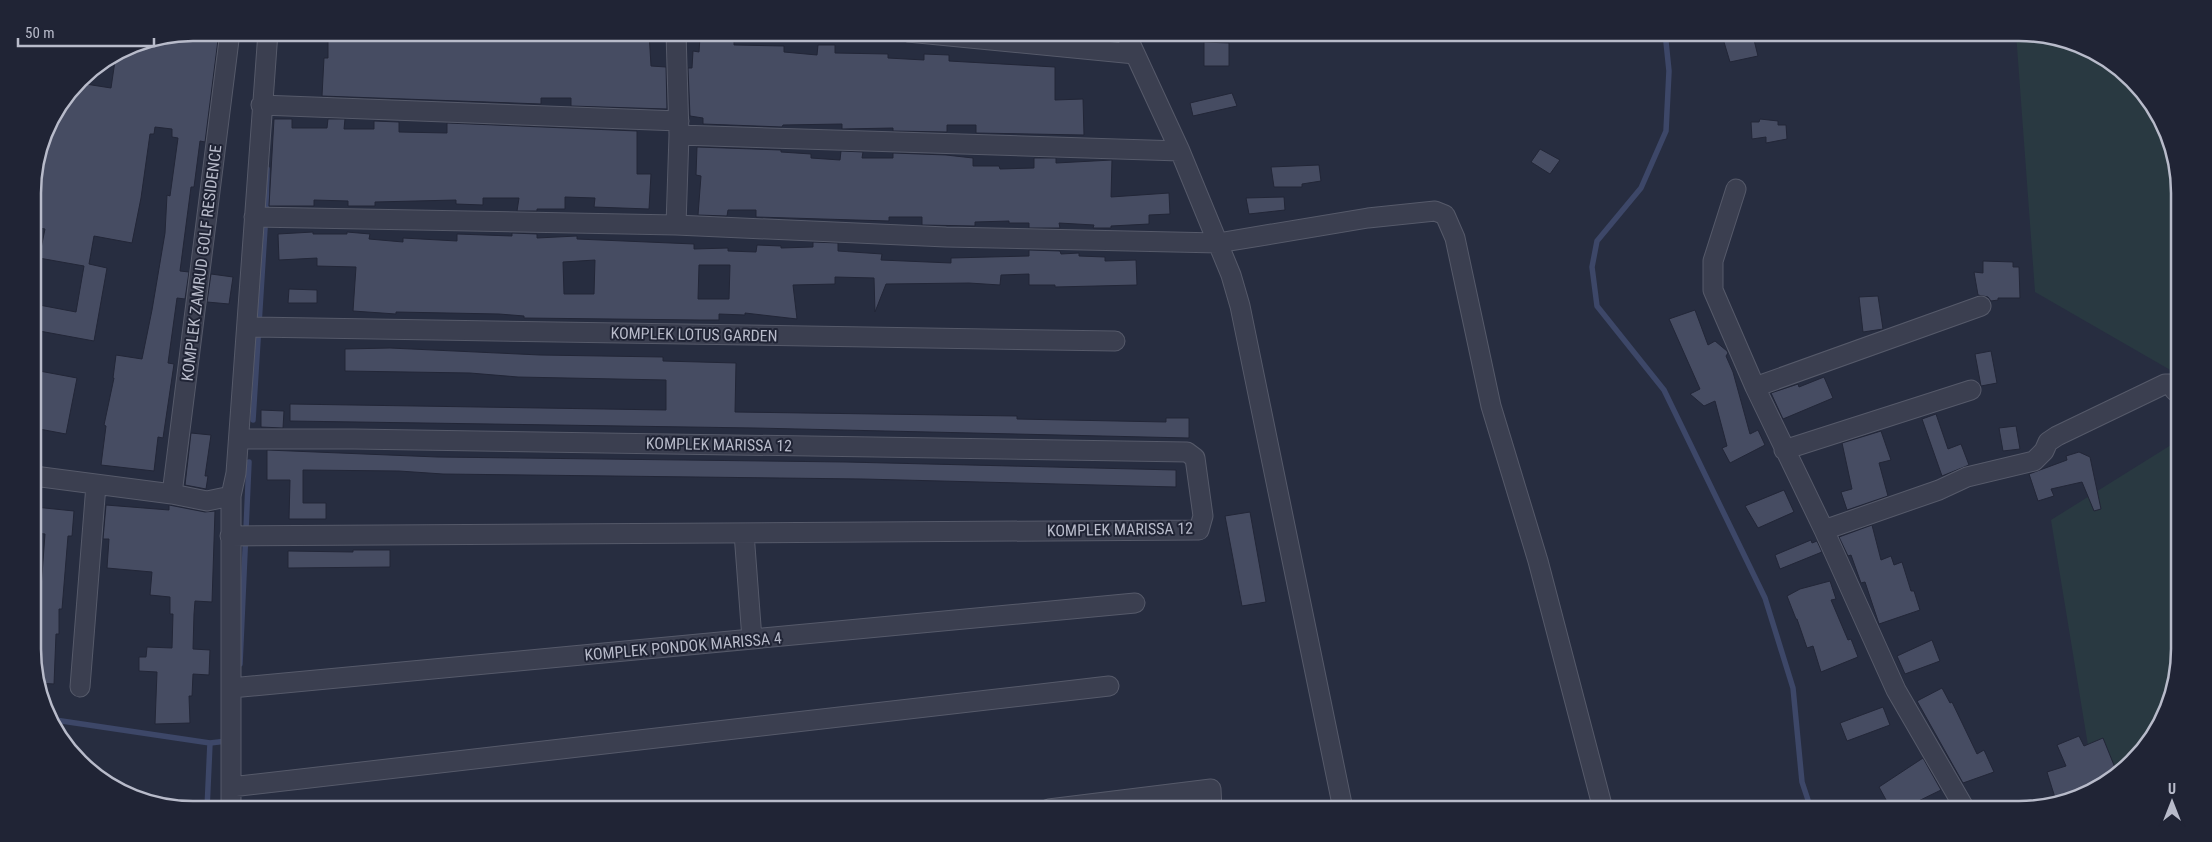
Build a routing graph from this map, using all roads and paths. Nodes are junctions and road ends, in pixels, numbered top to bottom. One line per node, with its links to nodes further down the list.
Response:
1 (1129, 41): 6 (street)
2 (229, 42): 24 (street, KOMPLEK ZAMRUD GOLF RESIDENCE)
3 (267, 42): 7 (street)
4 (676, 42): 8 (street)
5 (1007, 42): 6 (street)
6 (1135, 54): 9 (street)
7 (262, 105): 8 (street); 11 (street)
8 (679, 128): 9 (street); 12 (street)
9 (1180, 151): 13 (street)
10 (1736, 189): 18 (street)
11 (254, 217): 12 (street); 15 (street)
12 (676, 225): 13 (street)
13 (1218, 243): 37 (street); 38 (street)
14 (1981, 306): 18 (street)
15 (247, 327): 16 (street, KOMPLEK LOTUS GARDEN); 20 (street)
16 (1115, 341)
17 (2171, 385): 26 (street)
18 (1754, 387): 21 (street)
19 (1971, 390): 21 (street)
20 (239, 440): 25 (street); 27 (street, KOMPLEK MARISSA 12)
21 (1784, 450): 26 (street)
22 (41, 477): 23 (street)
23 (96, 485): 24 (street); 32 (street)
24 (172, 494): 25 (street)
25 (231, 496): 28 (street)
26 (1824, 530): 39 (street)
27 (744, 533): 28 (street, KOMPLEK MARISSA 12); 30 (street)
28 (230, 536): 33 (street)
29 (1135, 603): 30 (street, KOMPLEK PONDOK MARISSA 4)
30 (752, 640): 33 (street, KOMPLEK PONDOK MARISSA 4)
31 (1109, 686): 34 (street)
32 (80, 687)
33 (231, 688): 34 (street)
34 (231, 787): 40 (street)
35 (1118, 800): 36 (street)
36 (1212, 800)
37 (1341, 800)
38 (1601, 800)
39 (1960, 800)
40 (231, 801)

